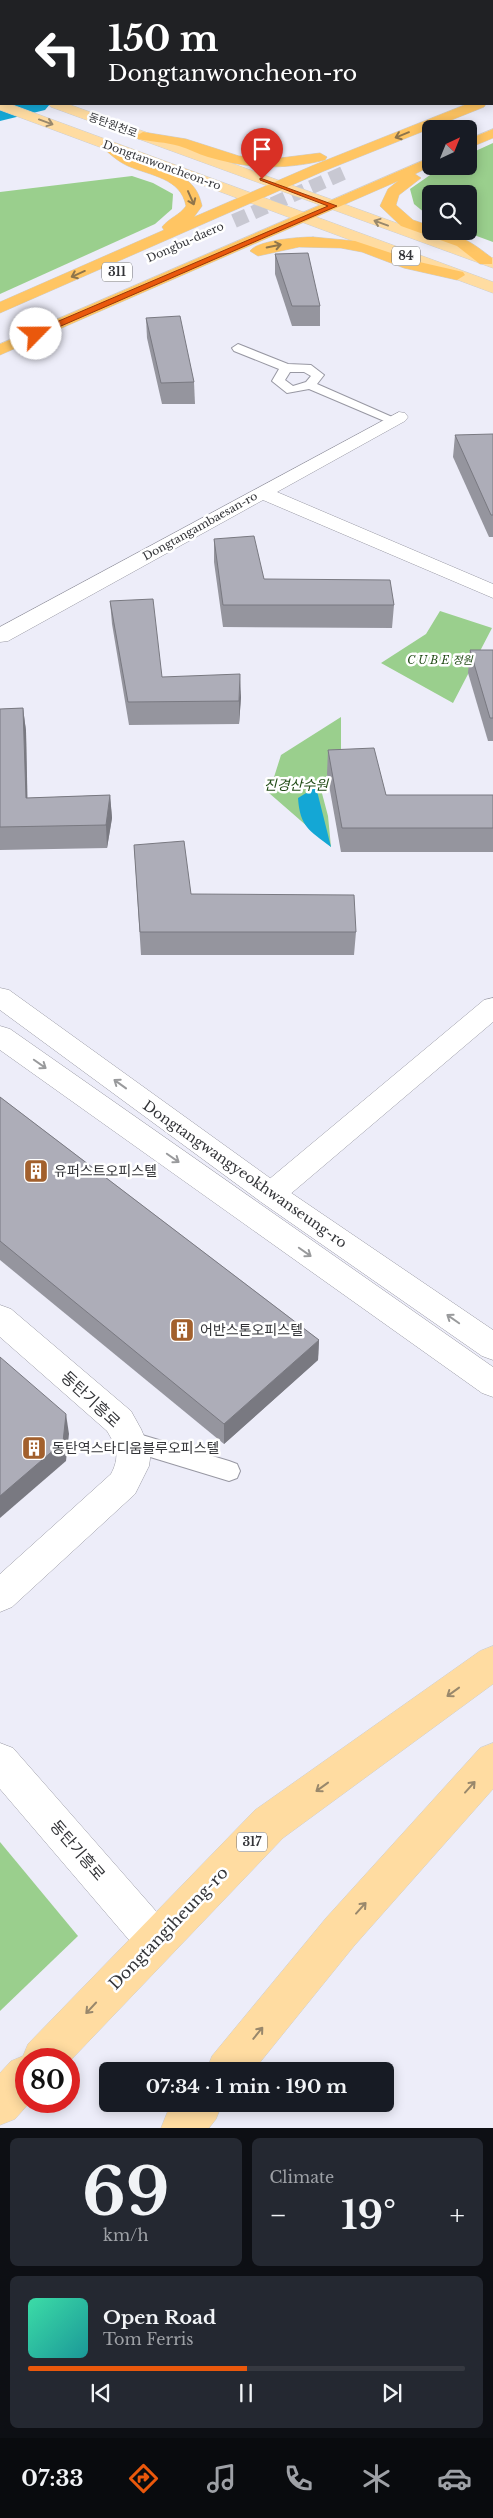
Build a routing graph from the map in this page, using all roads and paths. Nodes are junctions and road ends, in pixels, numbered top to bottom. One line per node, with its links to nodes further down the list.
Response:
1 (0, 105): 12 (main road, Dongtanwoncheon-ro / 84, one-way to 12)
2 (59, 105): 9 (main road, 동탄원천로 / 84)
3 (477, 105): 13 (highway, one-way to 13)
4 (493, 110): 5 (highway)
5 (469, 120)
6 (493, 122): 7 (highway)
7 (478, 129)
8 (493, 133): 11 (highway)
9 (143, 136): 13 (highway); 19 (main road, Dongtanwoncheon-ro / 84)
10 (422, 140): 16 (highway)
11 (478, 140)
12 (108, 145): 20 (main road, Dongtanwoncheon-ro / 84); 25 (highway, one-way to 25)
13 (372, 147): 19 (highway)
14 (422, 161): 18 (highway)
15 (422, 162): 21 (highway)
16 (348, 171)
17 (422, 174): 26 (highway)
18 (365, 180)
19 (280, 185): 20 (highway); 21 (main road, Dongtanwoncheon-ro / 84)
20 (250, 198): 22 (main road, Dongtanwoncheon-ro / 84); 25 (highway)
21 (334, 206): 22 (highway); 26 (main road, Dongtanwoncheon-ro / 84, one-way to 21)
22 (304, 218): 27 (main road, Dongtanwoncheon-ro / 84); 28 (highway)
23 (234, 221): 31 (highway, Dongbu-daero / 311)
24 (256, 226): 32 (highway, Dongbu-daero / 311)
25 (114, 258): 30 (highway, one-way to 30)
26 (490, 262)
27 (457, 275): 28 (highway, one-way to 27); 29 (main road, Dongtanwoncheon-ro / 84)
28 (160, 280): 34 (highway)
29 (493, 288)
30 (0, 308)
31 (0, 323)
32 (0, 339)
33 (238, 348): 35 (lane)
34 (0, 350)
35 (286, 368): 36 (lane); 36 (lane)
36 (310, 385): 37 (lane)
37 (396, 418): 38 (street, Dongtangambaesan-ro)
38 (262, 492): 39 (street); 40 (street, Dongtangambaesan-ro)
39 (493, 592)
40 (0, 636)
41 (0, 997): 44 (street, Dongtangwangyeokhwanseung-ro, one-way to 41)
42 (493, 1007): 44 (street)
43 (0, 1036): 47 (street, Dongtangwangyeokhwanseung-ro, one-way to 47)
44 (271, 1194): 46 (street, Dongtangwangyeokhwanseung-ro, one-way to 44)
45 (0, 1318): 48 (street, 동탄기흥로)
46 (493, 1347)
47 (493, 1384)
48 (132, 1442): 49 (lane); 50 (street, 동탄기흥로)
49 (229, 1471)
50 (0, 1596)
51 (493, 1663): 54 (main road, Dongtangiheung-ro / 317, one-way to 54)
52 (0, 1761): 54 (street, 동탄기흥로)
53 (493, 1761): 56 (main road, one-way to 53)
54 (155, 1940): 55 (main road, Dongtangiheung-ro / 317, one-way to 55)
55 (53, 2048)
56 (234, 2062)
57 (15, 2088): 58 (main road)
58 (0, 2104)
59 (195, 2112): 60 (main road)
60 (182, 2128)

